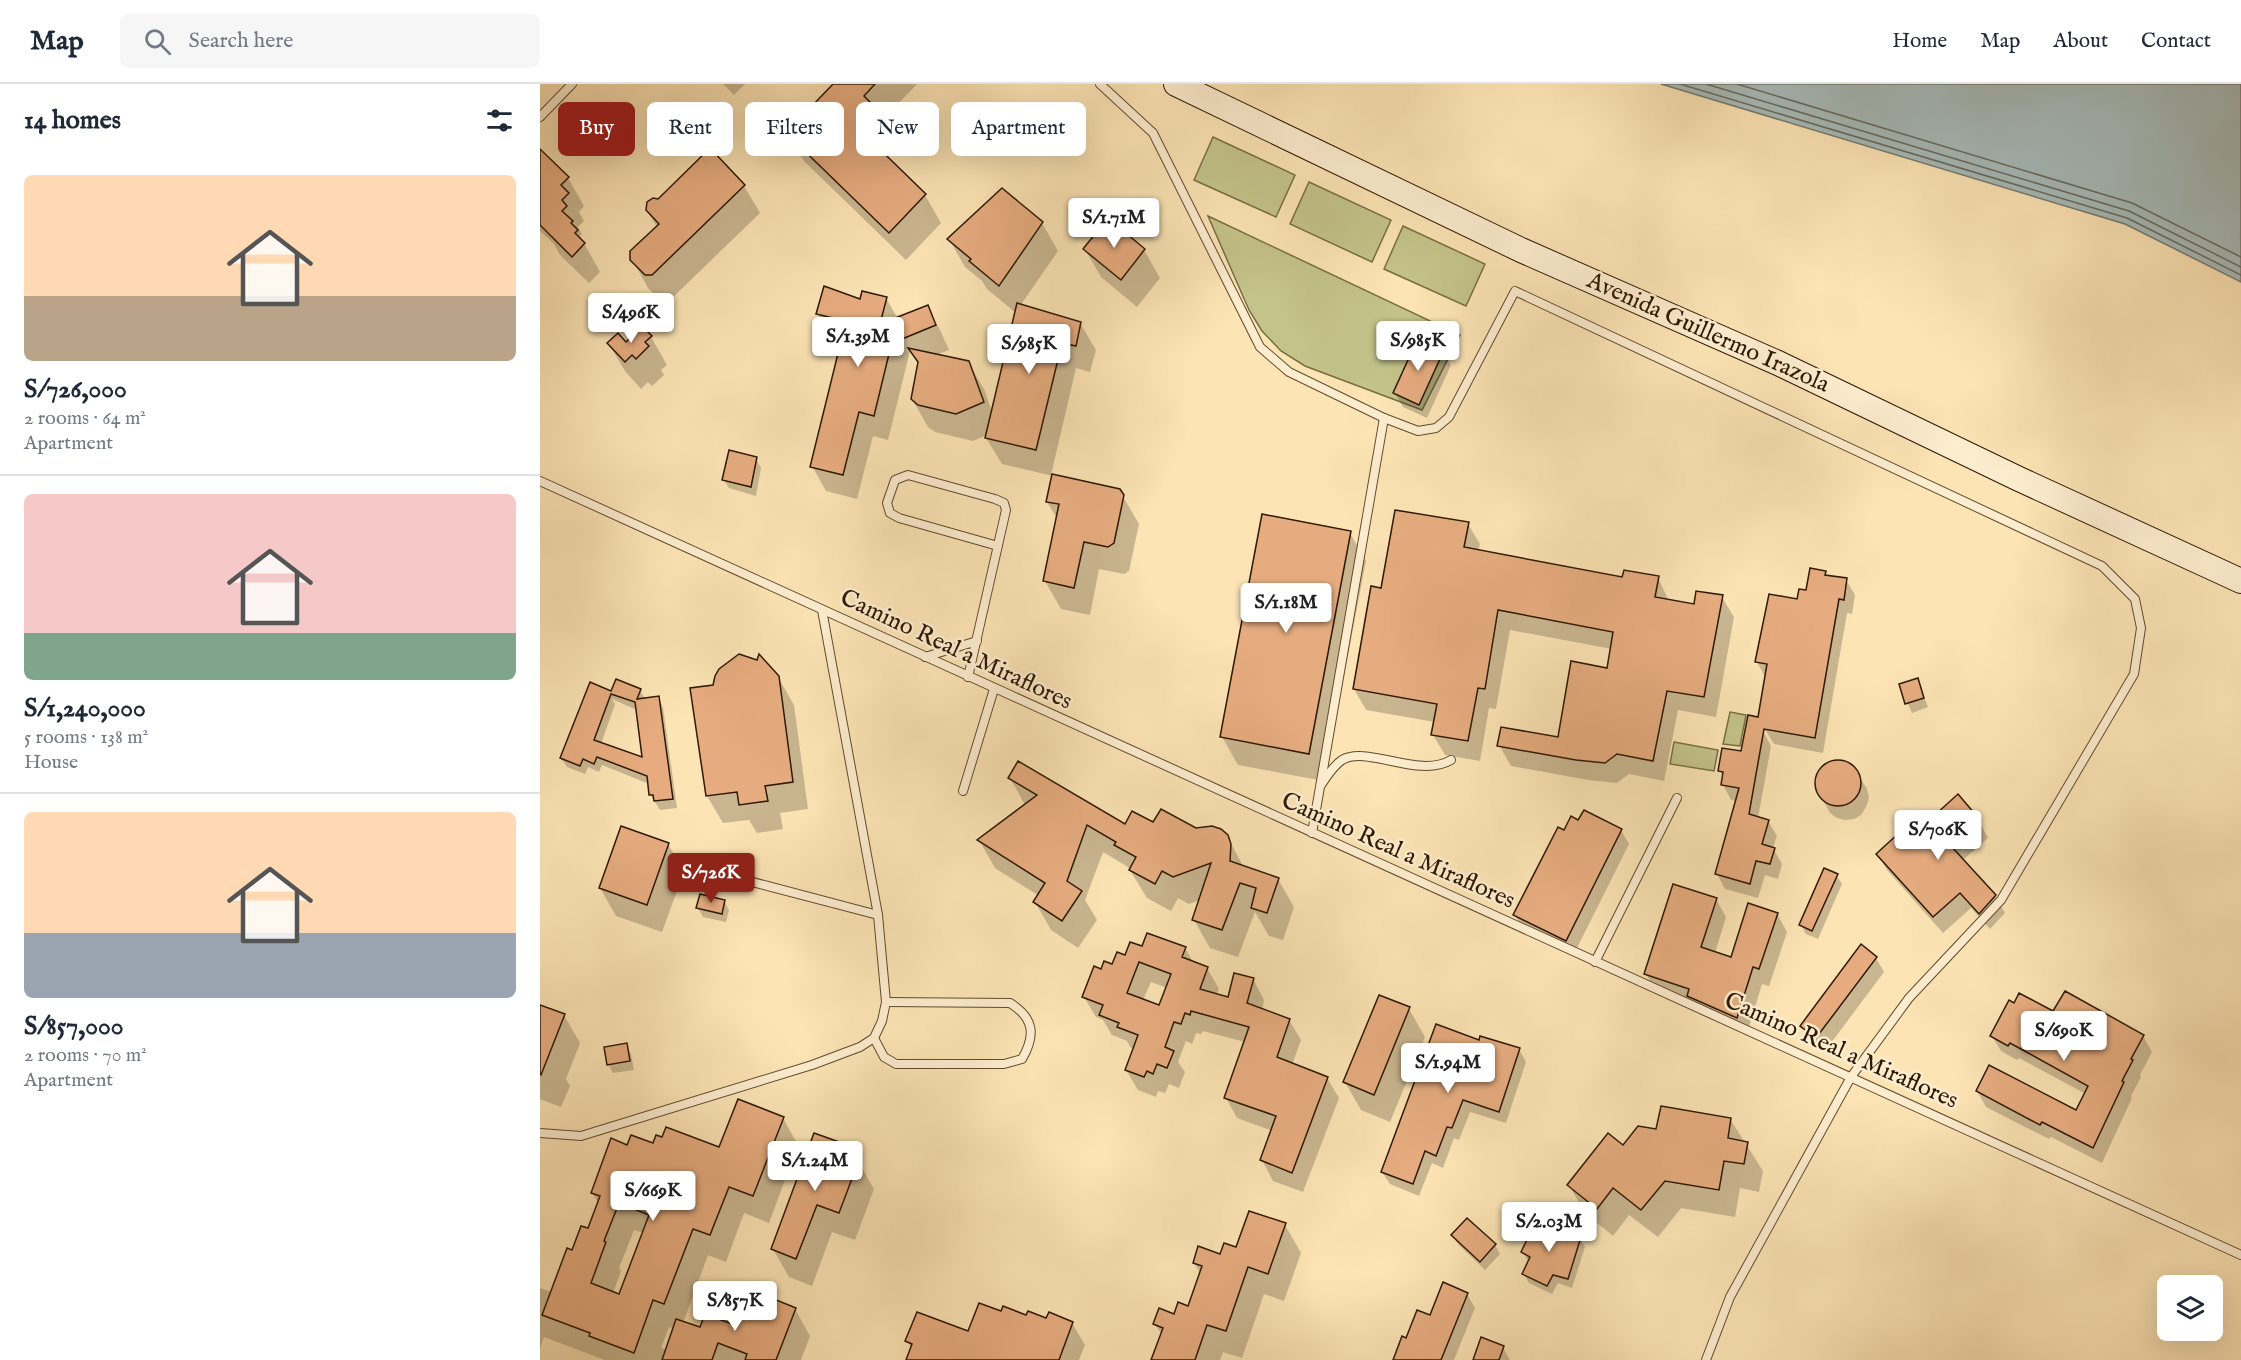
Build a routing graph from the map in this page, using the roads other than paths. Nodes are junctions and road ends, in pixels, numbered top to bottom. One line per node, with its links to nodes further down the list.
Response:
1 (572, 84): 4 (lane)
2 (1100, 84): 5 (lane)
3 (1176, 84): 8 (main road, Avenida Guillermo Irazola)
4 (540, 117)
5 (1384, 418): 15 (lane); 24 (lane)
6 (540, 481): 9 (lane, Camino Real a Miraflores)
7 (998, 546): 7 (lane); 10 (lane)
8 (2241, 581)
9 (822, 610): 11 (lane, Camino Real a Miraflores); 20 (lane)
10 (977, 641): 11 (lane); 12 (lane)
11 (925, 657): 12 (lane, Camino Real a Miraflores)
12 (968, 677): 13 (lane, Camino Real a Miraflores)
13 (994, 689): 16 (lane); 18 (lane, Camino Real a Miraflores)
14 (1451, 760): 15 (lane)
15 (1319, 788): 18 (lane)
16 (963, 790)
17 (1677, 798): 21 (lane)
18 (1312, 833): 21 (lane, Camino Real a Miraflores)
19 (684, 864): 20 (lane)
20 (878, 915): 22 (lane)
21 (1595, 962): 24 (lane, Camino Real a Miraflores)
22 (886, 1002): 23 (lane); 23 (lane)
23 (874, 1038): 25 (lane)
24 (1851, 1077): 26 (lane, Camino Real a Miraflores); 27 (lane)
25 (540, 1133)
26 (2241, 1255)
27 (1706, 1360)

